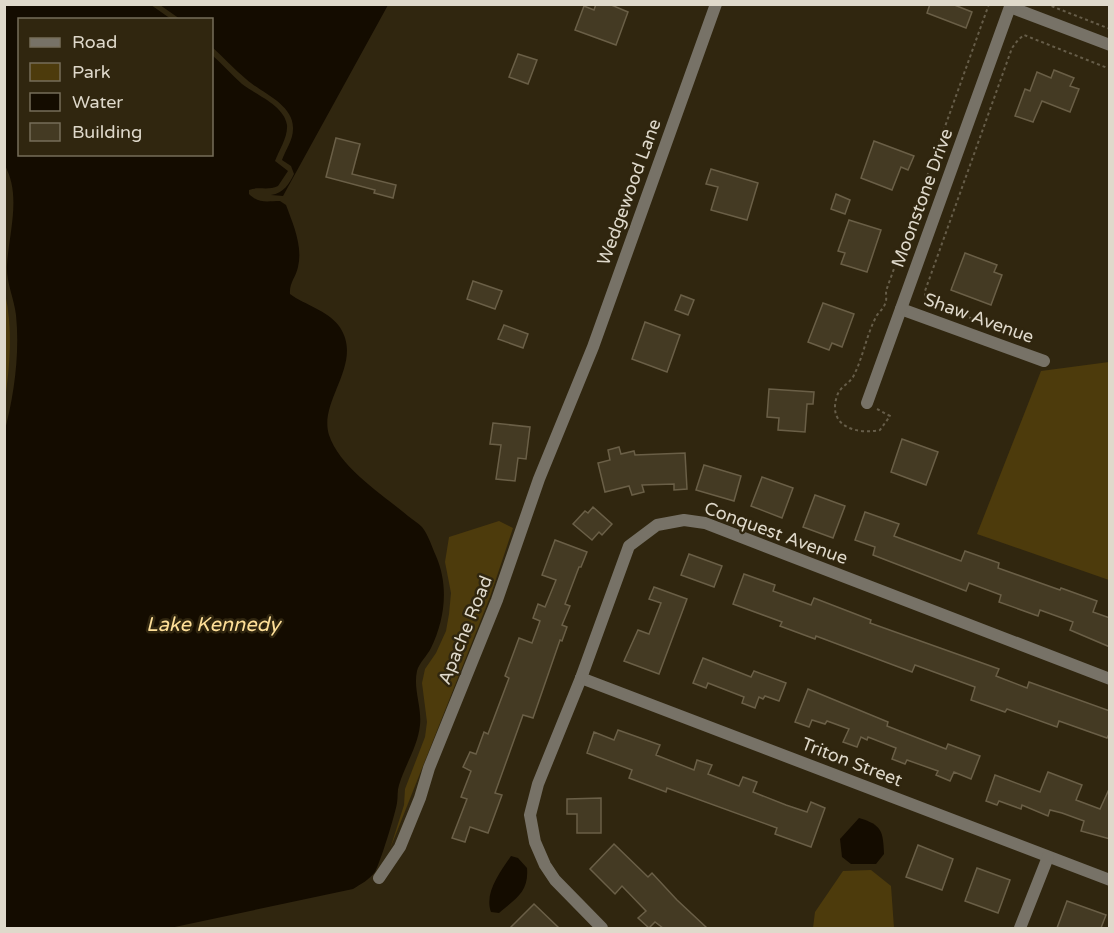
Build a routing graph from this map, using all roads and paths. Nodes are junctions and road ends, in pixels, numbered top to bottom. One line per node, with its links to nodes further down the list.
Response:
1 (716, 4): 11 (street, Wedgewood Lane)
2 (989, 4): 12 (path)
3 (1046, 4): 5 (path)
4 (1010, 6): 6 (street); 8 (street, Moonstone Drive)
5 (1110, 29)
6 (1110, 45)
7 (1110, 69): 9 (path)
8 (901, 309): 9 (street, Shaw Avenue); 12 (street, Moonstone Drive)
9 (1014, 350): 10 (street, Shaw Avenue)
10 (1044, 361)
11 (575, 391): 16 (street, Apache Road)
12 (867, 403)
13 (581, 678): 14 (street, Conquest Avenue); 15 (street, Triton Street); 18 (street, Conquest Avenue)
14 (1110, 679)
15 (1048, 856): 17 (street, Triton Street); 19 (street)
16 (379, 878)
17 (1110, 880)
18 (602, 928)
19 (1020, 928)

